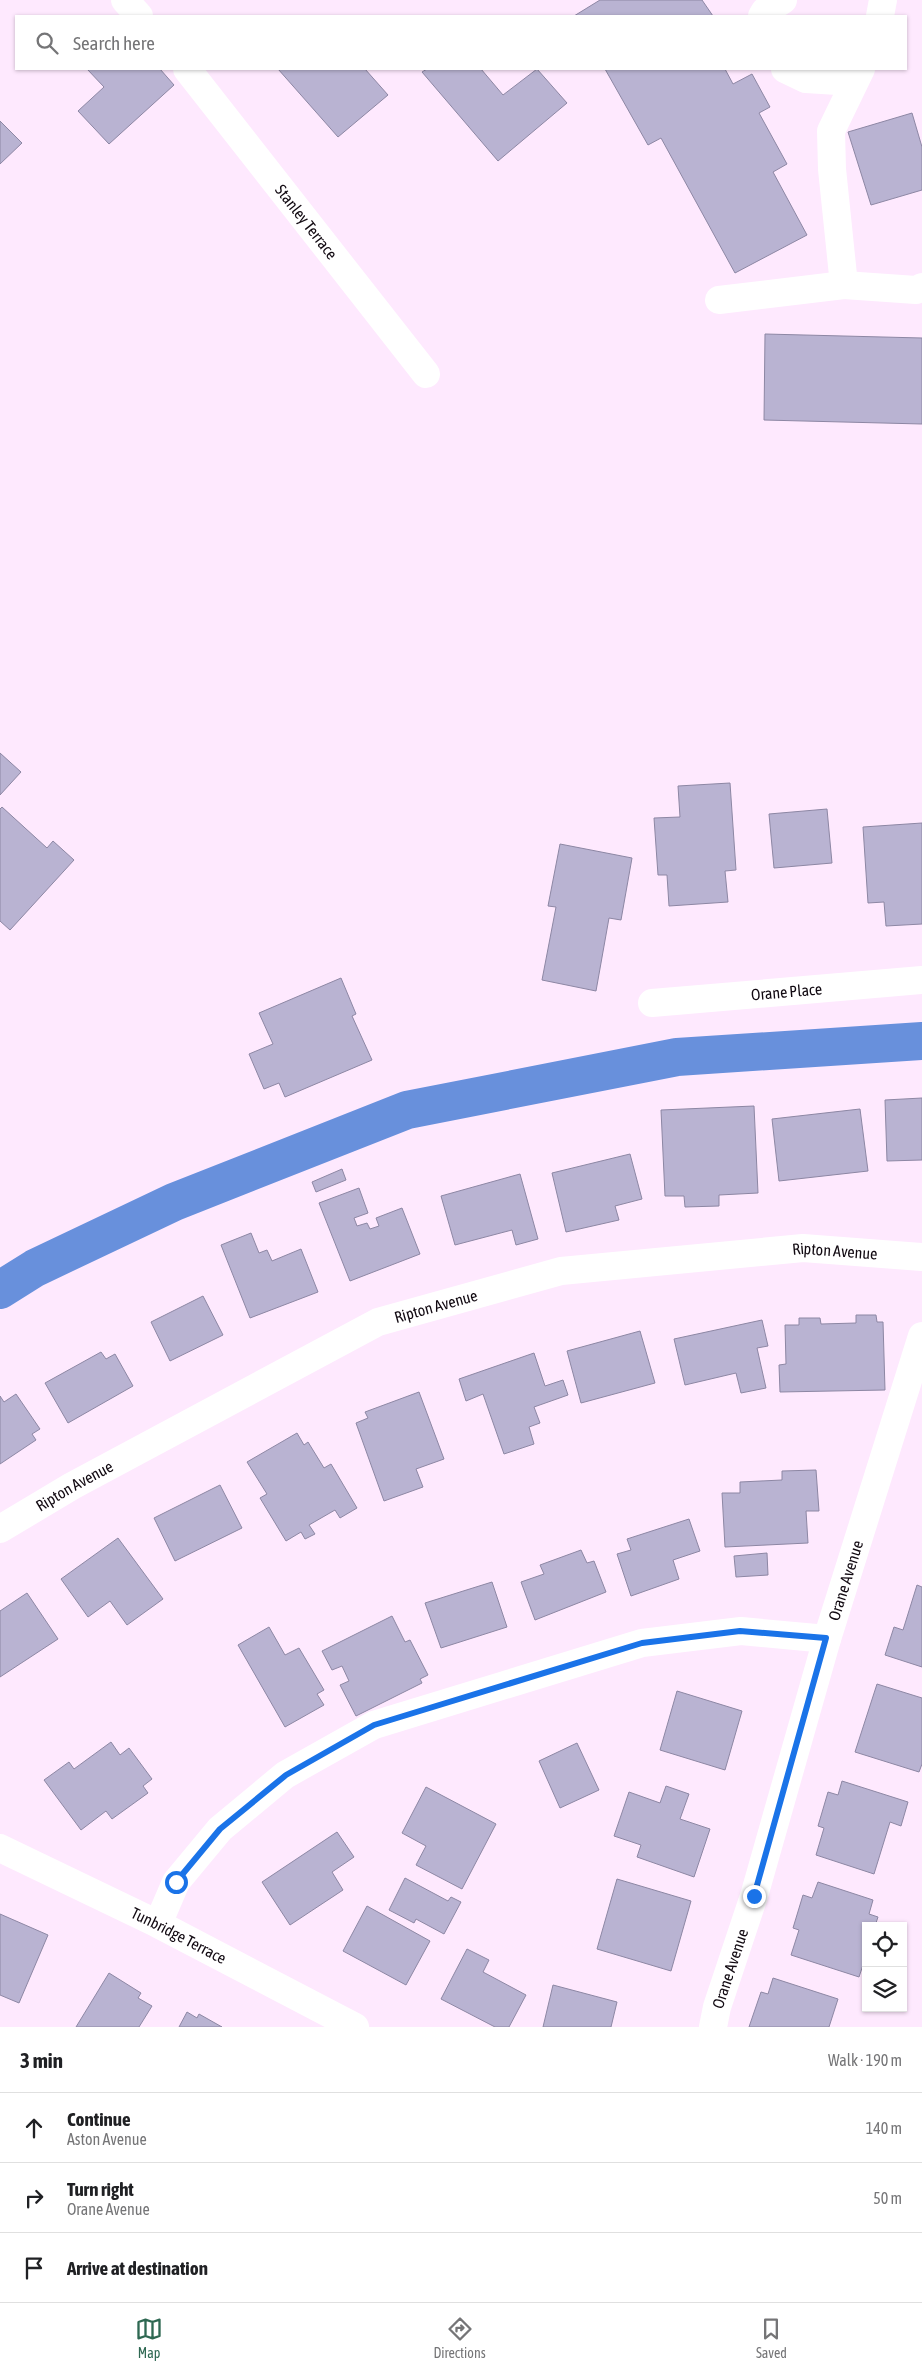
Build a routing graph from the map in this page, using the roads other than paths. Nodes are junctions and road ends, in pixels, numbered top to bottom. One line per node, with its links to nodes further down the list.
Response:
1 (125, 0): 4 (street)
2 (783, 0): 5 (street)
3 (883, 0): 6 (street)
4 (138, 15)
5 (763, 15)
6 (880, 15)
7 (188, 70): 13 (street, Stanley Terrace)
8 (786, 70): 9 (street)
9 (857, 75): 10 (street)
10 (844, 285): 11 (street); 12 (street)
11 (922, 287)
12 (719, 300)
13 (426, 374)
14 (922, 980): 15 (street, Orane Place)
15 (652, 1003)
16 (922, 1257): 18 (street, Ripton Avenue)
17 (922, 1336): 19 (street, Orane Avenue)
18 (0, 1529)
19 (826, 1638): 21 (street); 23 (street, Orane Avenue)
20 (0, 1848): 21 (street, Tunbridge Terrace)
21 (158, 1924): 22 (street, Tunbridge Terrace)
22 (355, 2027)
23 (713, 2027)

